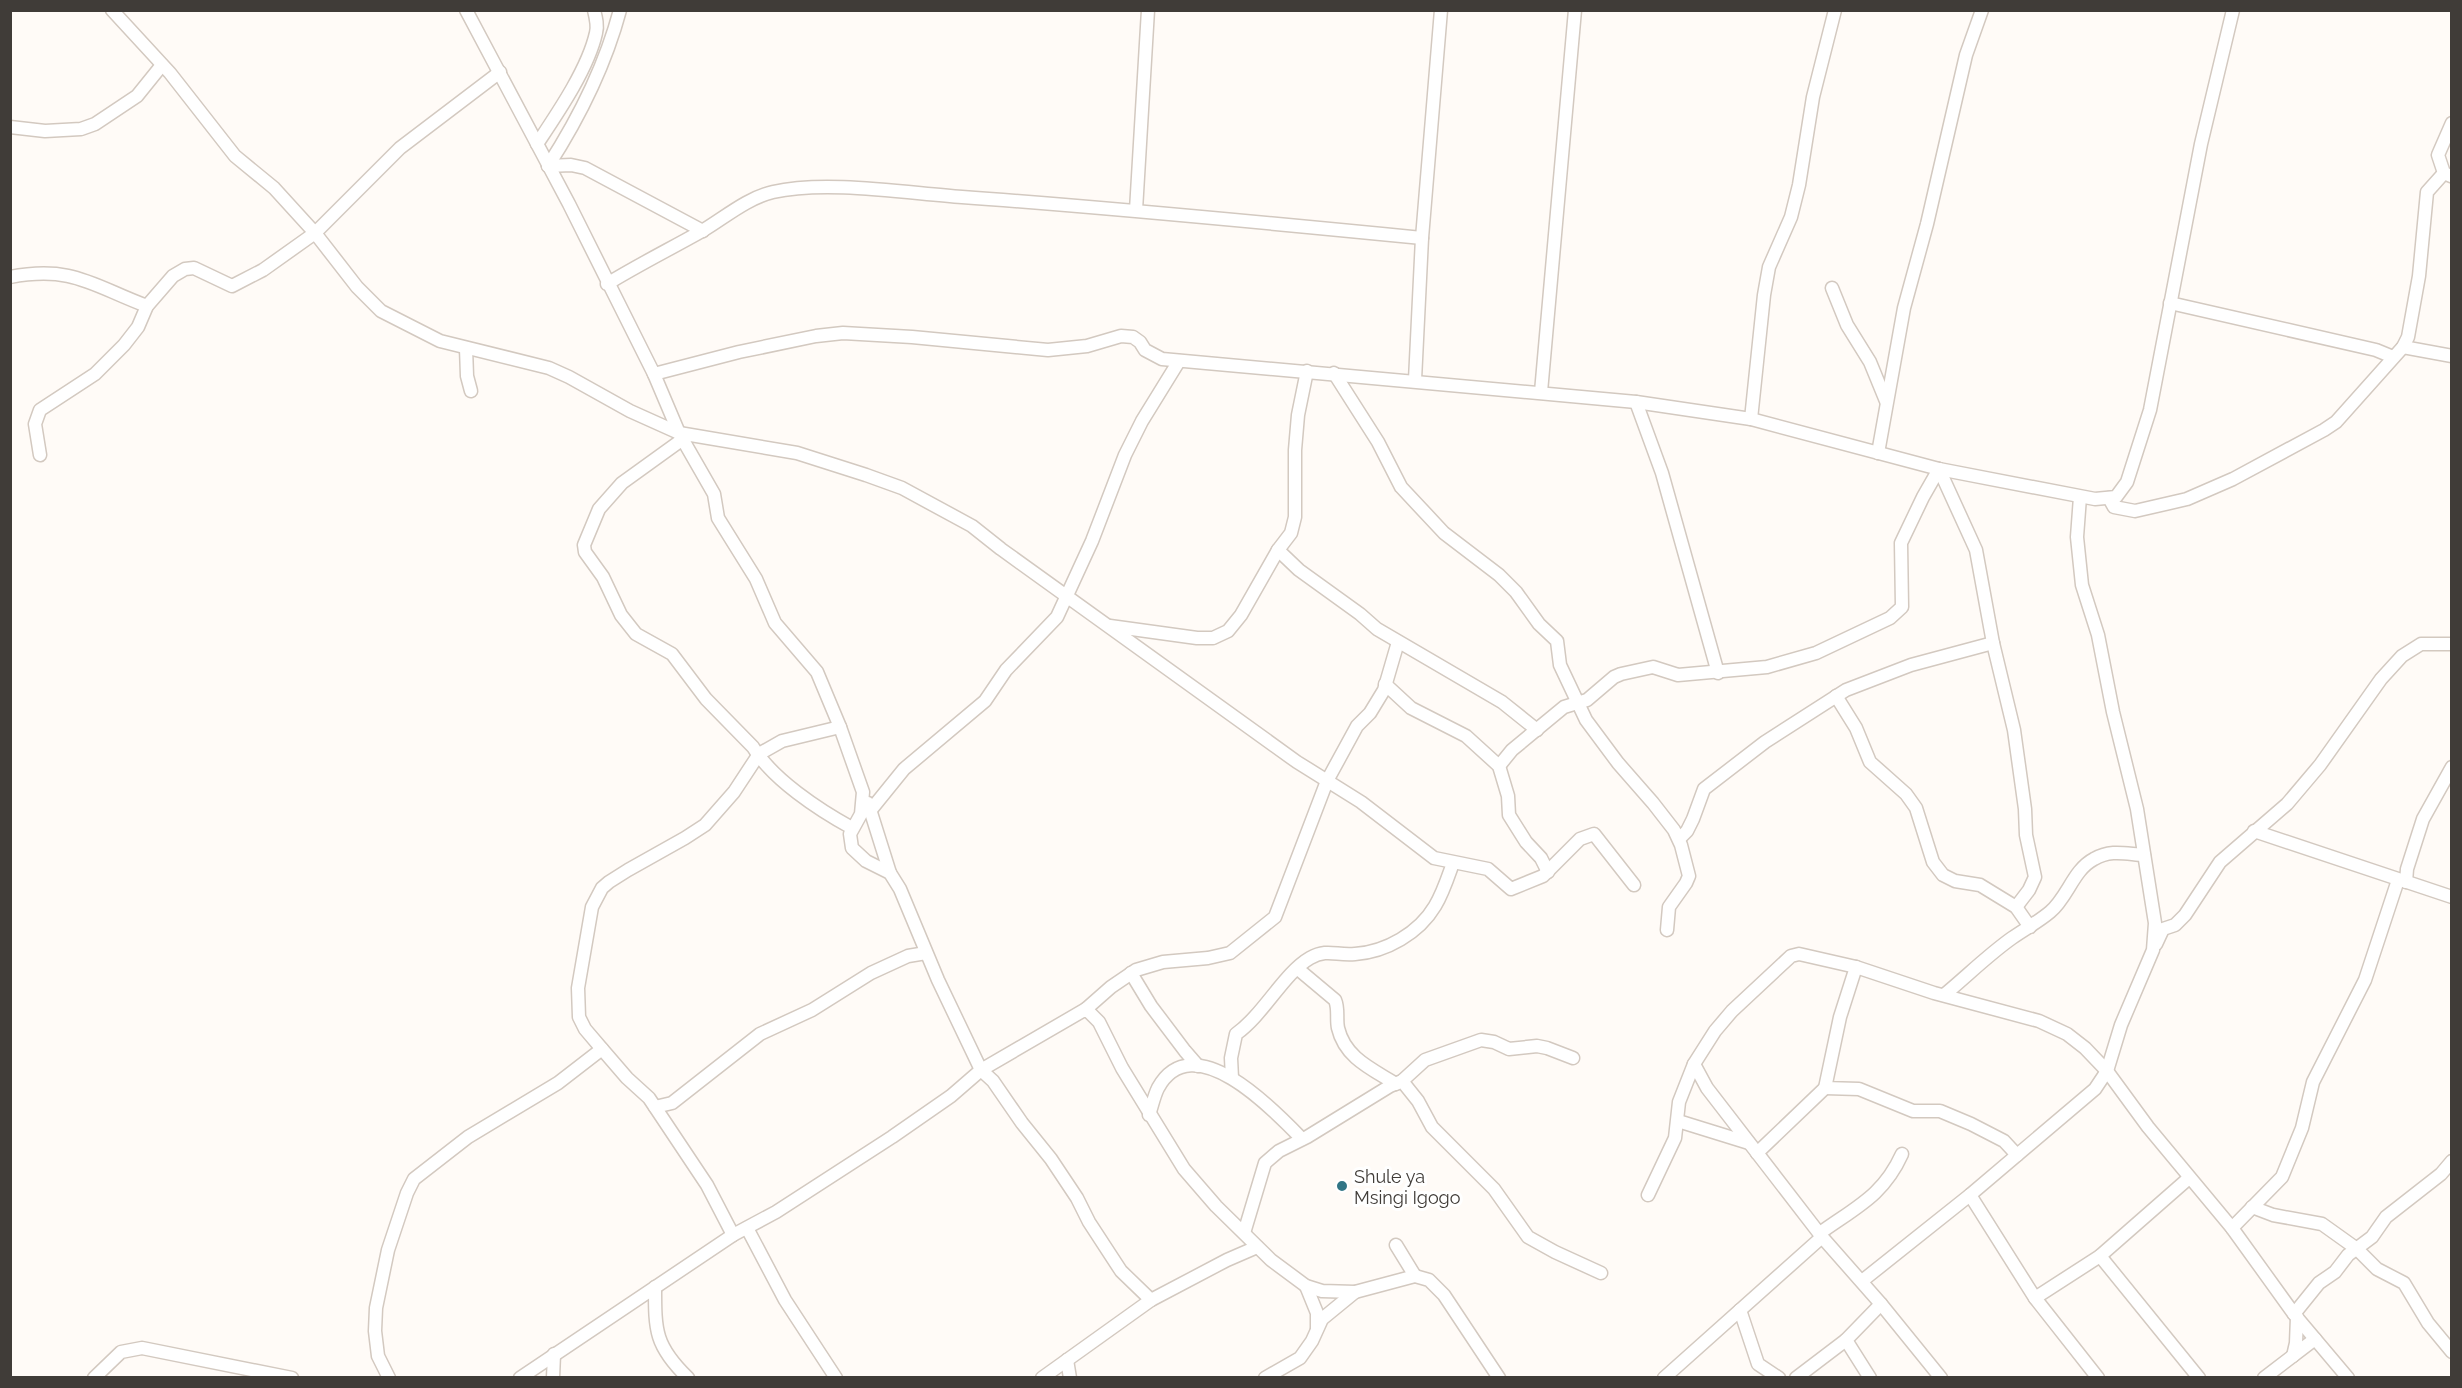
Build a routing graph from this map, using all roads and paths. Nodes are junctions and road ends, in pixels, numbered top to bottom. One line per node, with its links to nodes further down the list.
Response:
1 (112, 10): 11 (street)
2 (466, 10): 12 (street)
3 (594, 10): 15 (street)
4 (620, 10): 16 (street)
5 (1148, 10): 18 (street)
6 (1441, 10): 21 (street)
7 (1575, 10): 37 (street)
8 (1835, 10): 40 (street)
9 (1982, 10): 39 (street)
10 (2233, 10): 25 (street)
11 (162, 65): 14 (street); 20 (street)
12 (500, 72): 15 (street); 20 (street)
13 (2451, 123): 17 (street)
14 (10, 127)
15 (537, 144): 16 (street)
16 (548, 166): 19 (street); 23 (street)
17 (2448, 175): 27 (street)
18 (1136, 210): 19 (street); 21 (street)
19 (703, 231): 23 (street)
20 (315, 233): 26 (street); 28 (street)
21 (1422, 238): 35 (street)
22 (10, 277): 26 (street)
23 (607, 284): 34 (street)
24 (1832, 288): 39 (street)
25 (2170, 303): 30 (street); 46 (street)
26 (147, 306): 43 (street)
27 (2403, 347): 29 (street); 30 (street)
28 (466, 348): 36 (street); 41 (street)
29 (2451, 356)
30 (2393, 357): 46 (street)
31 (1179, 361): 32 (street); 34 (street); 48 (street)
32 (1306, 370): 33 (street); 47 (street)
33 (1334, 373): 35 (street); 56 (street)
34 (654, 374): 41 (street)
35 (1415, 380): 37 (street)
36 (471, 391)
37 (1541, 392): 38 (street)
38 (1636, 402): 40 (street); 53 (street)
39 (1886, 402): 42 (street)
40 (1751, 419): 42 (street)
41 (681, 436): 48 (street); 57 (street); 59 (street)
42 (1878, 453): 44 (street)
43 (40, 455)
44 (1940, 469): 45 (street); 51 (street); 53 (street)
45 (2080, 497): 46 (street); 68 (street)
46 (2109, 498)
47 (1278, 550): 49 (street); 50 (street)
48 (1067, 596): 49 (street); 64 (street)
49 (1108, 625): 62 (street)
50 (1398, 642): 54 (street); 58 (street)
51 (1994, 643): 55 (street); 75 (street)
52 (2451, 644): 66 (street)
53 (1718, 673): 56 (street)
54 (1385, 684): 60 (street); 62 (street)
55 (1836, 696): 67 (street); 75 (street)
56 (1578, 703): 58 (street); 67 (street)
57 (840, 727): 59 (street); 63 (street)
58 (1537, 730): 60 (street)
59 (758, 756): 65 (street); 85 (street)
60 (1499, 766): 70 (street)
61 (2451, 767): 72 (street)
62 (1327, 781): 69 (street); 82 (street)
63 (863, 792): 64 (street); 65 (street)
64 (870, 811): 71 (street)
65 (852, 828): 71 (street)
66 (2254, 831): 72 (street); 78 (street)
67 (1678, 839): 77 (street)
68 (2144, 855): 76 (street); 78 (street)
69 (1453, 863): 70 (street); 81 (street)
70 (1548, 872): 73 (street)
71 (890, 873): 79 (street)
72 (2402, 881): 74 (street); 107 (street)
73 (1634, 885)
74 (2451, 897)
75 (2016, 907): 76 (street)
76 (2030, 927): 83 (street)
77 (1667, 930)
78 (2153, 950): 92 (street)
79 (926, 953): 90 (street); 96 (street)
80 (1856, 968): 83 (street); 88 (street); 95 (street)
81 (1298, 969): 86 (street); 94 (street)
82 (1131, 973): 84 (street); 89 (street)
83 (1944, 995): 92 (street)
84 (1086, 1009): 90 (street); 97 (street)
85 (602, 1049): 96 (street); 137 (street)
86 (1231, 1058): 91 (street); 93 (street)
87 (1573, 1058): 94 (street)
88 (1694, 1064): 98 (street); 100 (street)
89 (1198, 1066): 91 (street); 97 (street)
90 (981, 1070): 108 (street); 124 (street)
91 (1214, 1070): 93 (street)
92 (2107, 1071): 102 (street); 104 (street)
93 (1232, 1078): 99 (street)
94 (1399, 1082): 99 (street); 117 (street)
95 (1825, 1088): 100 (street); 102 (street)
96 (655, 1107): 111 (street)
97 (1149, 1115): 110 (street)
98 (1678, 1121): 100 (street); 105 (street)
99 (1302, 1139): 110 (street)
100 (1753, 1148): 112 (street)
101 (1902, 1154): 112 (street)
102 (2017, 1155): 106 (street)
103 (2451, 1161): 115 (street)
104 (2188, 1178): 109 (street); 116 (street)
105 (1648, 1195)
106 (1970, 1195): 119 (street); 123 (street)
107 (2252, 1207): 109 (street); 115 (street)
108 (747, 1228): 111 (street); 141 (street)
109 (2232, 1228): 127 (street)
110 (1244, 1233): 114 (street)
111 (734, 1235): 121 (street)
112 (1821, 1235): 119 (street); 126 (street)
113 (1396, 1245): 118 (street)
114 (1257, 1247): 120 (street); 124 (street)
115 (2356, 1249): 127 (street); 131 (street)
116 (2100, 1256): 123 (street); 152 (street)
117 (1601, 1274)
118 (1415, 1276): 122 (street); 145 (street)
119 (1862, 1281): 125 (street)
120 (1306, 1286): 122 (street); 128 (street)
121 (655, 1287): 132 (street); 140 (street)
122 (1355, 1292): 128 (street)
123 (2035, 1298): 151 (street)
124 (1151, 1300): 134 (street)
125 (1881, 1304): 130 (street); 150 (street)
126 (1740, 1310): 146 (street); 147 (street)
127 (2296, 1316): 129 (street); 133 (street)
128 (1317, 1329): 144 (street)
129 (2315, 1339): 133 (street); 154 (street)
130 (1846, 1340): 148 (street); 149 (street)
131 (2451, 1352)
132 (554, 1354): 138 (street); 139 (street)
133 (2293, 1356): 153 (street)
134 (1066, 1360): 142 (street); 143 (street)
135 (94, 1377): 136 (street)
136 (292, 1377)
137 (389, 1377)
138 (520, 1377)
139 (553, 1377)
140 (688, 1377)
141 (836, 1377)
142 (1042, 1377)
143 (1070, 1377)
144 (1265, 1377)
145 (1499, 1377)
146 (1665, 1377)
147 (1779, 1377)
148 (1796, 1377)
149 (1870, 1377)
150 (1941, 1377)
151 (2098, 1377)
152 (2199, 1377)
153 (2264, 1377)
154 (2348, 1377)

